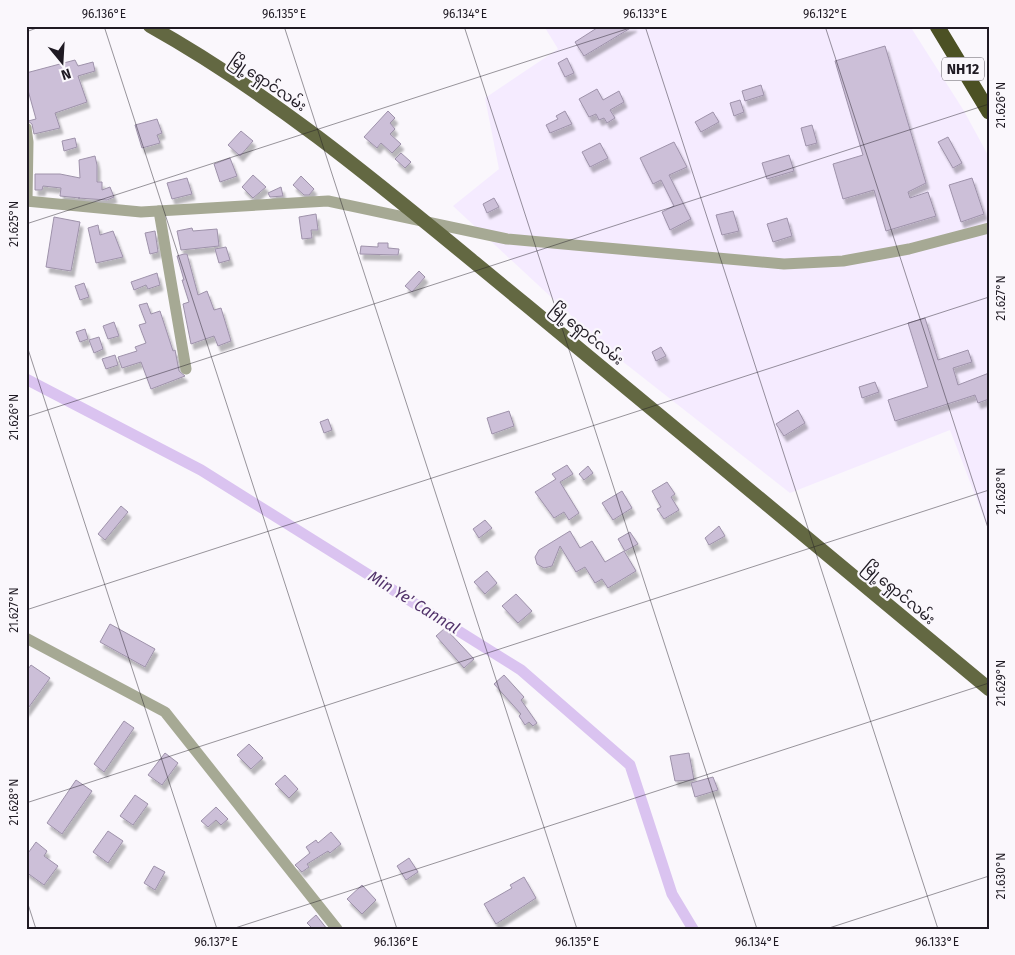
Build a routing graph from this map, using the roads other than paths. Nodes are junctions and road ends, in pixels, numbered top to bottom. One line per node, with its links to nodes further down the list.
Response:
1 (150, 26): 7 (main road, မြို့ရှောင်လမ်း)
2 (937, 26): 3 (highway, NH12)
3 (989, 112)
4 (26, 128): 5 (street)
5 (27, 201): 6 (street)
6 (159, 211): 7 (street); 9 (street)
7 (426, 223): 8 (street); 11 (main road, မြို့ရှောင်လမ်း)
8 (989, 228)
9 (186, 369)
10 (26, 638): 12 (street)
11 (989, 689)
12 (337, 929)

